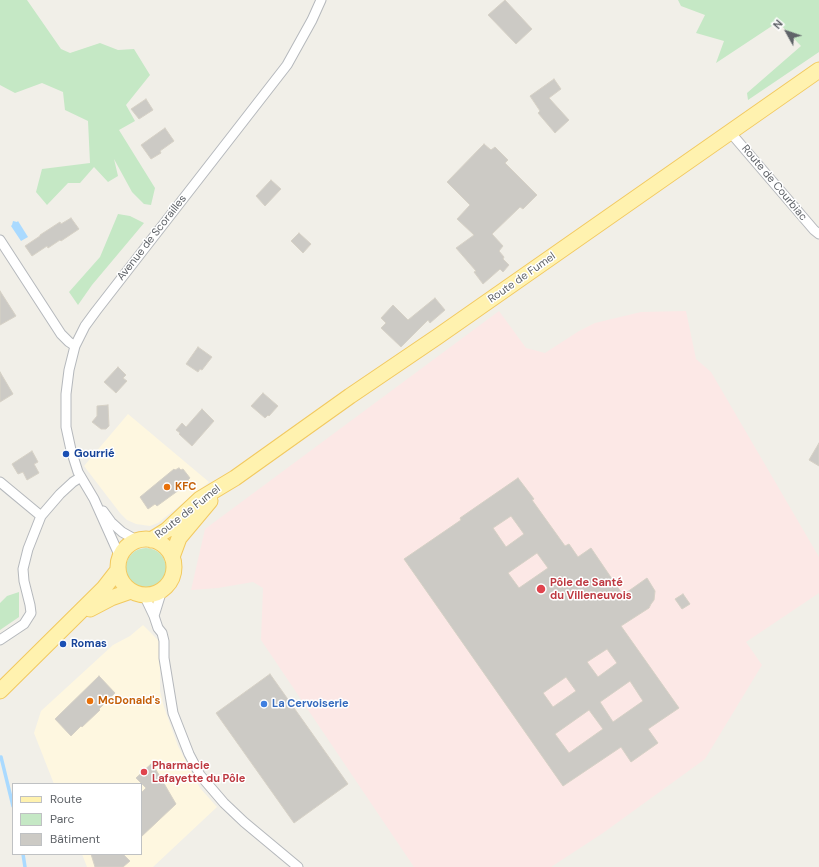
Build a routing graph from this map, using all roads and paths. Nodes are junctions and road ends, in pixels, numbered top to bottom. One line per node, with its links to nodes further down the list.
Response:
1 (321, 0): 6 (street, Avenue de Scorailles)
2 (819, 70): 3 (main road, Route de Fumel)
3 (730, 132): 4 (street, Route de Courbiac); 9 (main road, Route de Fumel)
4 (819, 234)
5 (0, 240): 6 (street)
6 (75, 346): 7 (street, Avenue de Scorailles)
7 (81, 477): 10 (street, Avenue de Scorailles); 11 (street)
8 (0, 482): 11 (street)
9 (224, 484): 12 (main road, Route de Fumel); 13 (main road, Route de Fumel)
10 (94, 499): 12 (street, Avenue de Scorailles); 14 (street, Avenue de Scorailles)
11 (41, 516): 19 (street)
12 (145, 540): 13 (main road); 14 (main road)
13 (172, 557): 15 (main road)
14 (119, 563): 16 (main road); 18 (main road)
15 (162, 590): 16 (main road); 17 (street)
16 (137, 593): 17 (street); 18 (main road)
17 (154, 616): 21 (street)
18 (73, 619): 20 (main road)
19 (0, 640)
20 (0, 691)
21 (298, 867)

